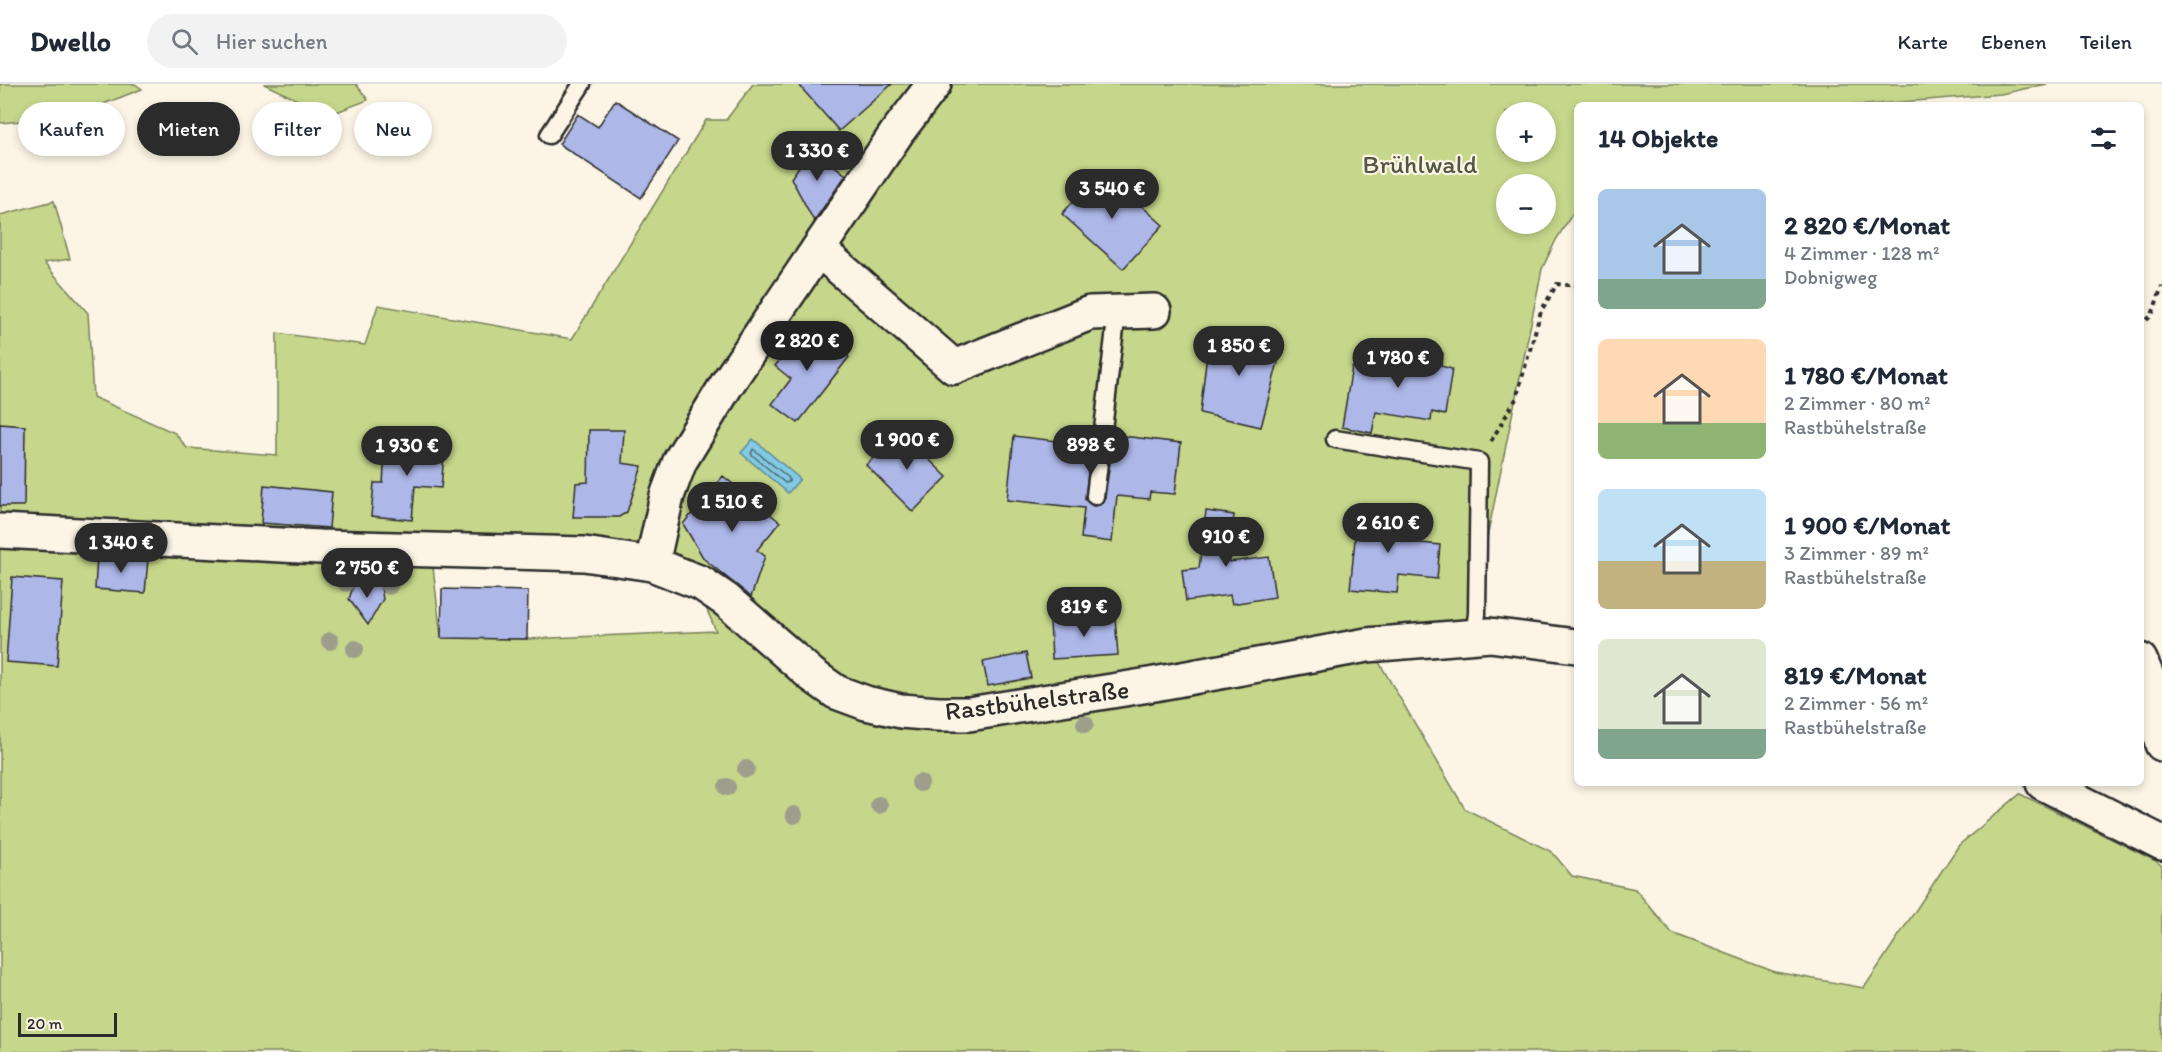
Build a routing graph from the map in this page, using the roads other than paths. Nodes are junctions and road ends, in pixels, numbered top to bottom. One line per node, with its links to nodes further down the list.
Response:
1 (582, 84): 3 (lane)
2 (934, 84): 4 (street)
3 (549, 135)
4 (818, 249): 6 (street); 10 (street)
5 (1154, 311): 6 (street)
6 (1117, 312): 8 (lane)
7 (1335, 439): 11 (lane)
8 (1095, 496)
9 (0, 531): 10 (street, Rastbühelstraße)
10 (652, 564): 11 (street, Rastbühelstraße)
11 (1474, 635): 12 (street, Rastbühelstraße)
12 (1574, 646)
13 (2144, 669): 14 (street)
14 (2162, 744)
15 (2049, 786): 16 (street)
16 (2162, 843)

